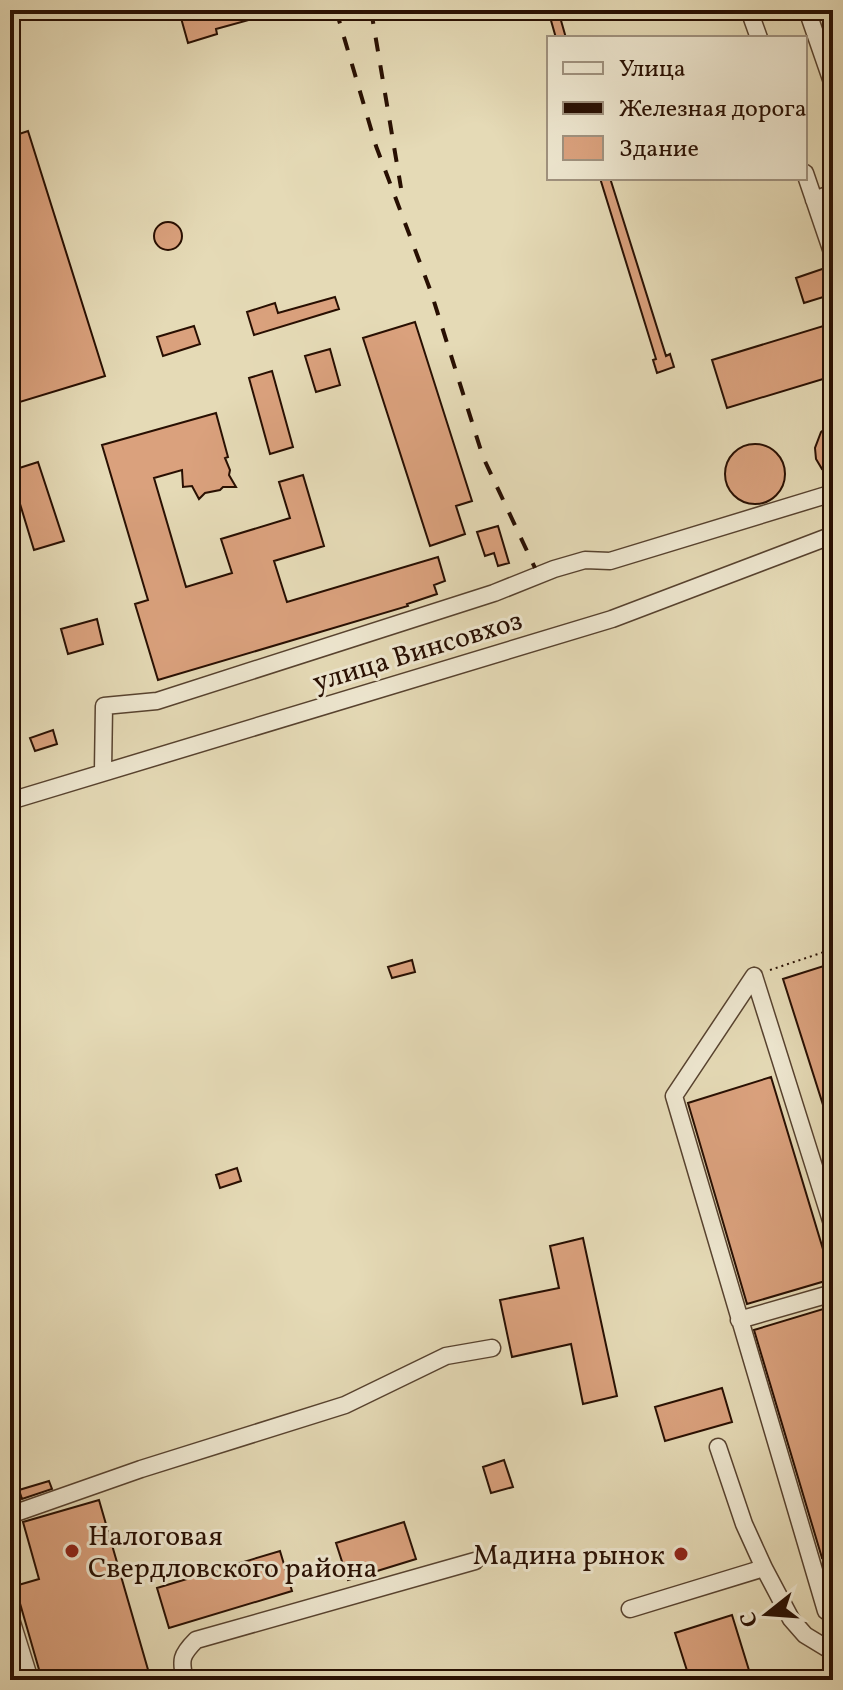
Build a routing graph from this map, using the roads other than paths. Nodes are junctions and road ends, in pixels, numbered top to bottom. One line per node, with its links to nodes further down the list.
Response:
1 (749, 10): 3 (street)
2 (807, 10): 4 (street)
3 (758, 36)
4 (833, 85)
5 (807, 179): 7 (street)
6 (833, 193): 7 (street)
7 (814, 200): 8 (street)
8 (833, 255)
9 (833, 493): 11 (street)
10 (833, 535): 11 (street, улица Винсовхоз)
11 (103, 771): 12 (street, улица Винсовхоз)
12 (10, 801)
13 (833, 1227): 15 (street)
14 (833, 1293): 15 (street)
15 (739, 1320): 22 (street)
16 (492, 1348): 18 (street)
17 (718, 1447): 20 (street)
18 (10, 1515)
19 (475, 1561): 26 (street)
20 (764, 1568): 21 (street); 24 (street)
21 (630, 1609)
22 (833, 1609)
23 (10, 1616): 25 (street)
24 (833, 1652)
25 (30, 1680)
26 (185, 1680)

